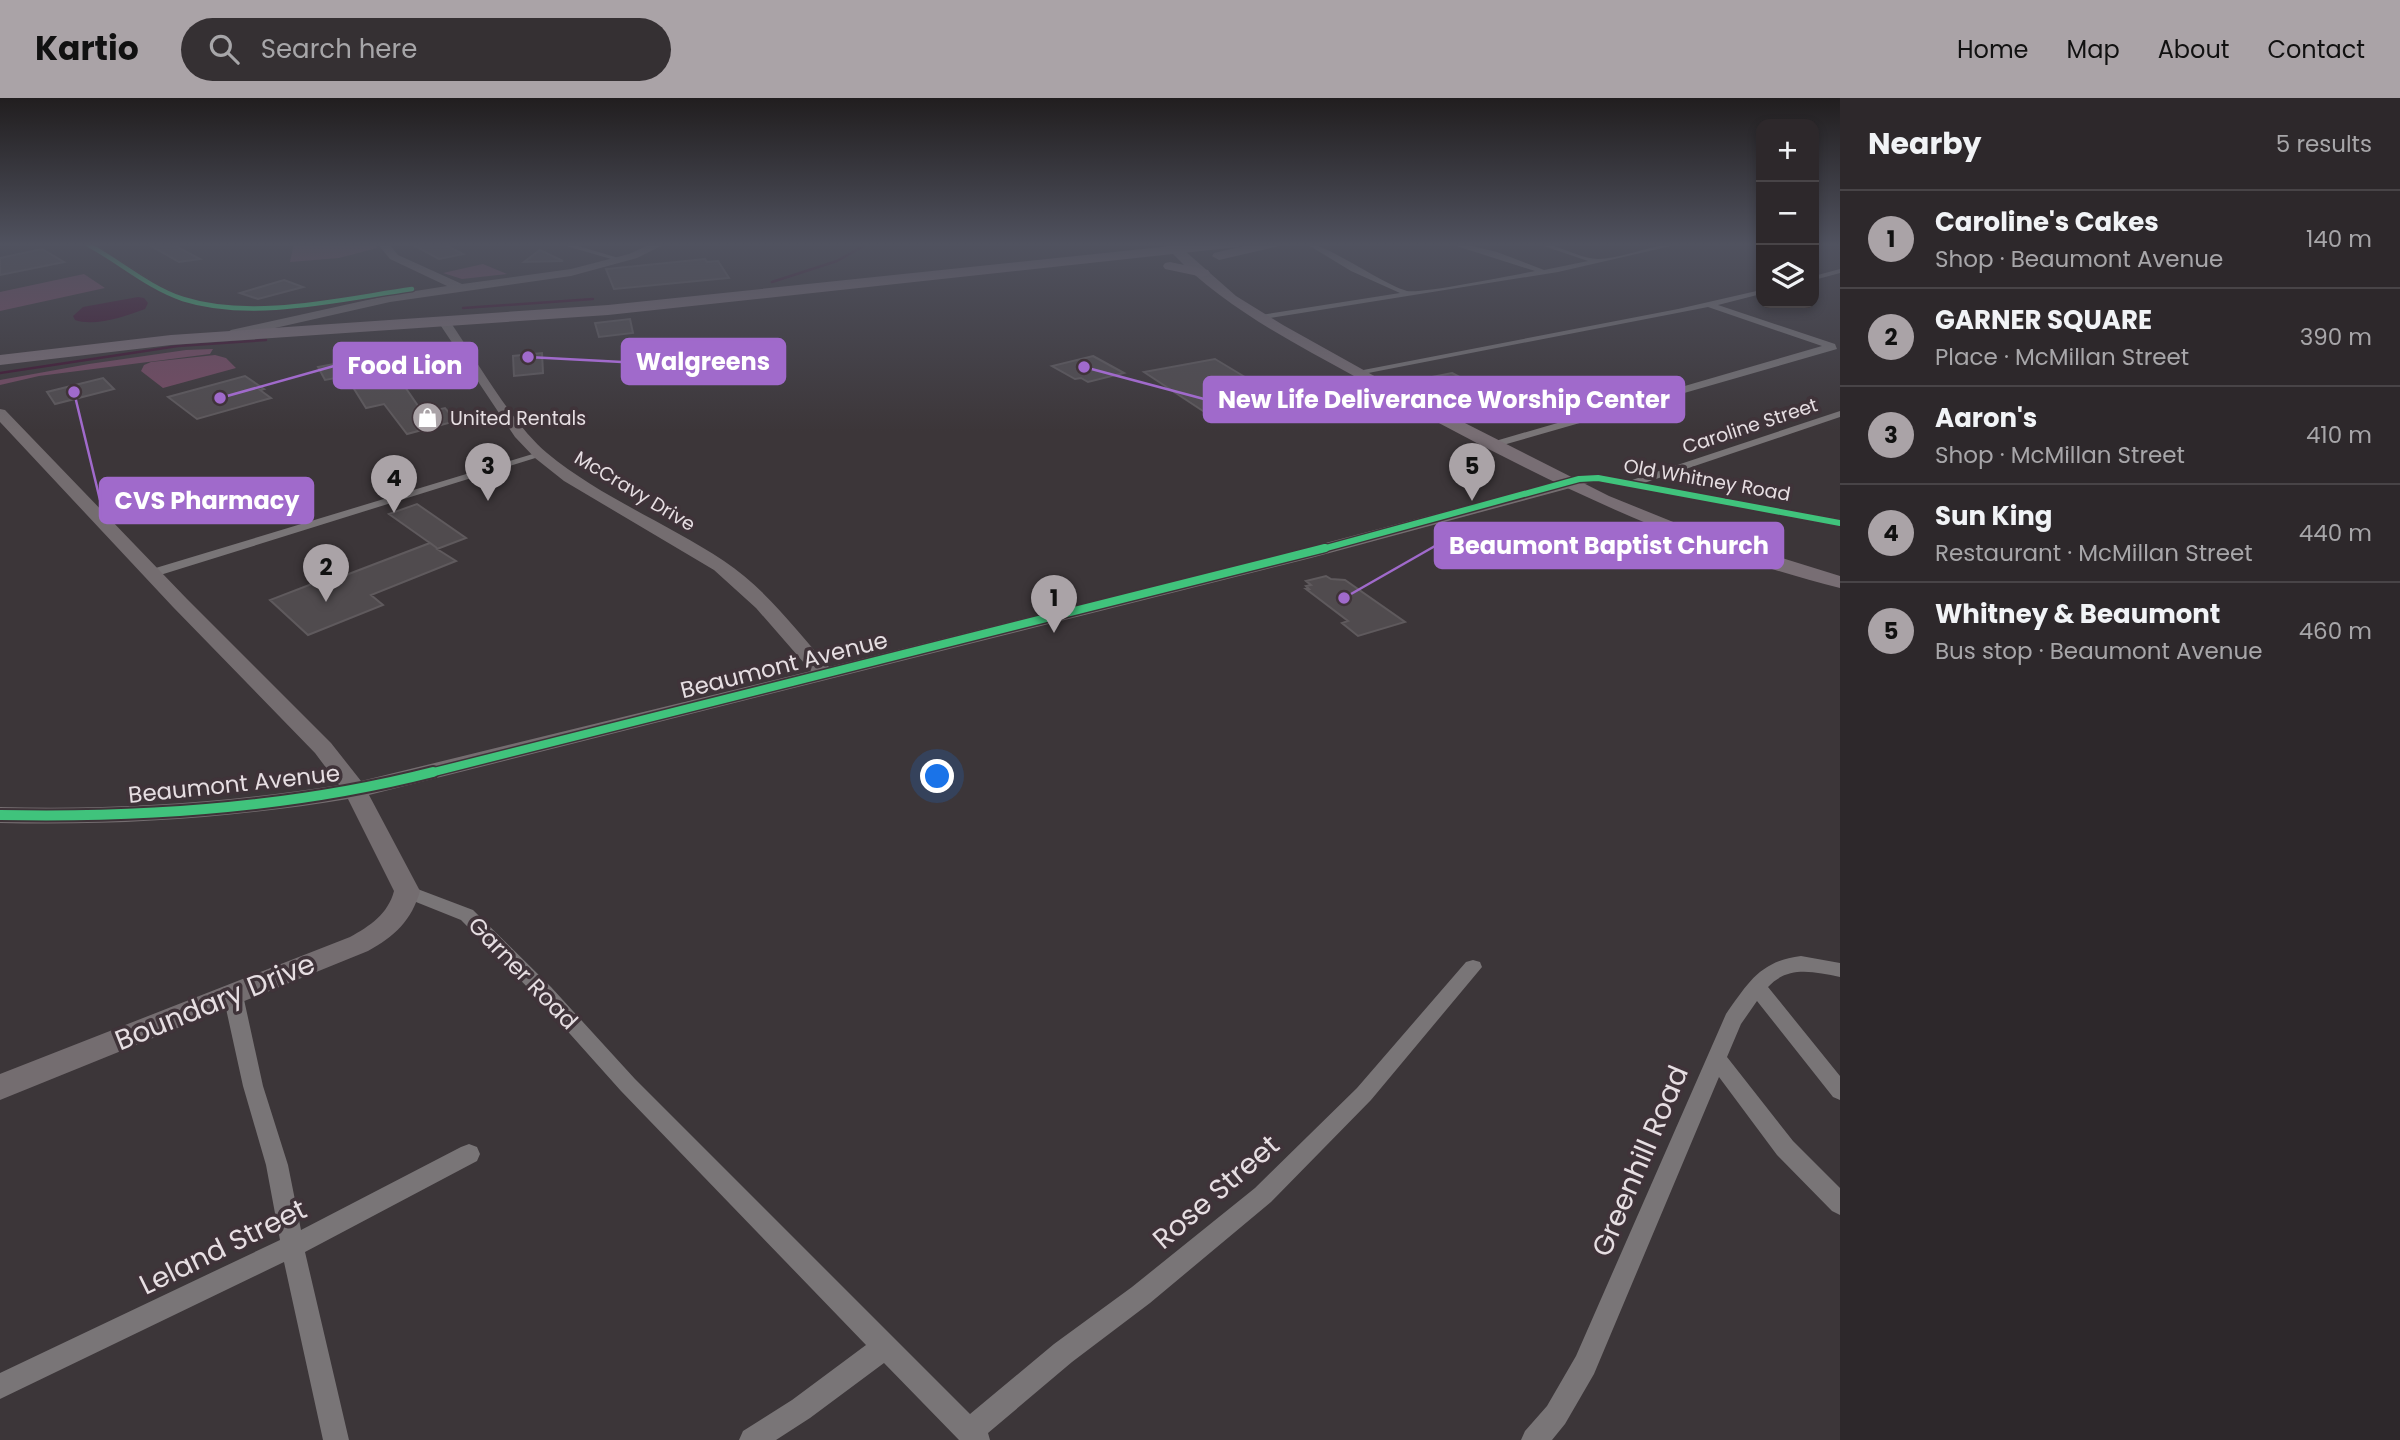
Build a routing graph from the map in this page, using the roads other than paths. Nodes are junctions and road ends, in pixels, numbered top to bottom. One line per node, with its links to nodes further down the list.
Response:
1 (203, 306): 4 (street)
2 (230, 306): 3 (street)
3 (307, 306)
4 (316, 306)
5 (328, 306): 15 (street)
6 (328, 306): 16 (street)
7 (450, 306): 13 (street)
8 (644, 306): 13 (highway)
9 (1243, 306): 14 (main road)
10 (1334, 306): 14 (street)
11 (1707, 306): 19 (street)
12 (1712, 306): 17 (street)
13 (443, 314): 15 (highway); 16 (highway); 23 (street, McCravy Drive)
14 (1261, 317): 19 (main road)
15 (276, 326): 16 (highway)
16 (220, 333): 18 (highway)
17 (1836, 347): 22 (street)
18 (0, 358)
19 (1358, 372): 22 (main road)
20 (0, 413): 27 (street)
21 (1840, 414): 25 (street, Caroline Street)
22 (1496, 444): 24 (main road)
23 (540, 455): 27 (street); 29 (street, McCravy Drive)
24 (1567, 484): 25 (street, Old Whitney Road); 28 (main road); 29 (street, Beaumont Avenue)
25 (1631, 484): 26 (street, Old Whitney Road)
26 (1838, 521)
27 (153, 573): 30 (street)
28 (1840, 582)
29 (825, 675): 30 (street, Beaumont Avenue)
30 (355, 790): 31 (street, Beaumont Avenue); 32 (street)
31 (0, 815)
32 (407, 891): 36 (street, Boundary Drive); 43 (street, Garner Road)
33 (1473, 967): 45 (street, Rose Street)
34 (1840, 970): 35 (street, Greenhill Road)
35 (1756, 986): 37 (street, Greenhill Road); 39 (street)
36 (233, 995): 38 (street, Boundary Drive); 42 (street)
37 (1717, 1059): 41 (street); 48 (street, Greenhill Road)
38 (0, 1087)
39 (1840, 1091)
40 (469, 1154): 42 (street, Leland Street)
41 (1840, 1204)
42 (293, 1246): 44 (street, Leland Street); 46 (street)
43 (885, 1346): 45 (street, Garner Road); 47 (street)
44 (0, 1386)
45 (973, 1436)
46 (336, 1440)
47 (752, 1440)
48 (1534, 1440)

